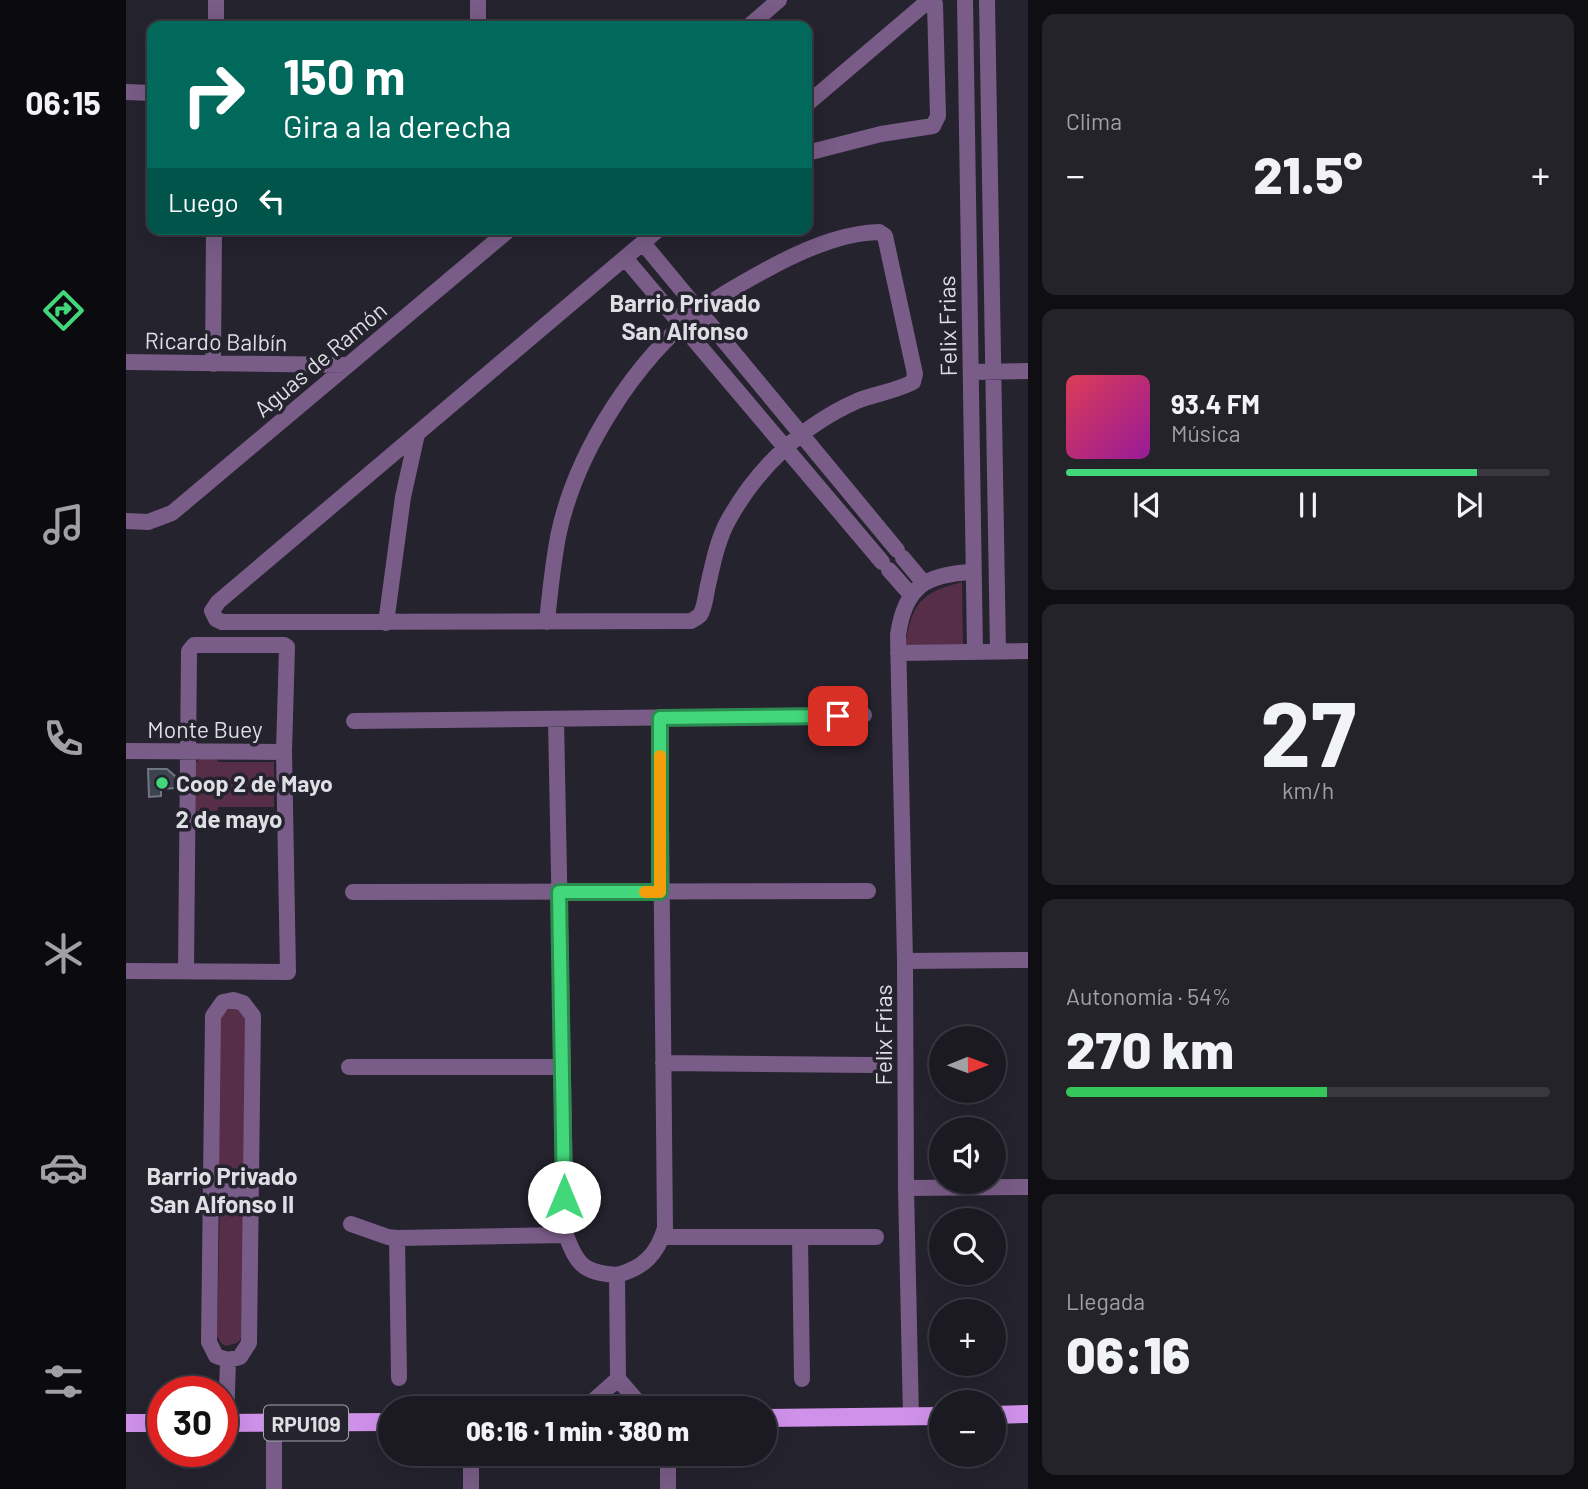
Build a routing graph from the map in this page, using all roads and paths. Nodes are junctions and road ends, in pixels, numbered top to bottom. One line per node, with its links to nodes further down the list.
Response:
1 (216, 0): 6 (street)
2 (478, 0): 7 (street)
3 (779, 0): 8 (street)
4 (965, 3): 5 (street); 24 (street, Felix Frias)
5 (987, 3): 25 (street, Felix Frias)
6 (216, 21)
7 (478, 21)
8 (755, 21)
9 (126, 92): 10 (street)
10 (147, 93)
11 (812, 100): 12 (street)
12 (812, 152)
13 (214, 235): 21 (street)
14 (503, 235): 22 (street, Aguas de Ramón)
15 (652, 235): 16 (street)
16 (643, 243): 17 (street); 18 (street)
17 (625, 258): 19 (street); 26 (street)
18 (699, 311): 19 (street); 27 (street); 27 (street)
19 (682, 326): 28 (street); 33 (street)
20 (126, 362): 21 (street, Ricardo Balbín)
21 (212, 364): 22 (street, Ricardo Balbín)
22 (348, 365): 29 (street, Aguas de Ramón)
23 (1028, 371): 25 (street)
24 (971, 372): 25 (street); 30 (street, Felix Frias)
25 (994, 372): 35 (street, Felix Frias)
26 (417, 433): 34 (street); 34 (street)
27 (801, 434): 28 (street); 31 (street)
28 (785, 447): 32 (street); 33 (street)
29 (126, 521)
30 (973, 572): 31 (street); 37 (street, Felix Frias)
31 (923, 582): 32 (street)
32 (911, 595): 38 (street, Felix Frias)
33 (547, 622): 34 (street)
34 (386, 623)
35 (998, 651): 36 (street); 37 (street)
36 (1028, 651)
37 (975, 652): 38 (street)
38 (898, 653): 51 (street, Felix Frias)
39 (864, 715): 40 (street)
40 (660, 718): 41 (street); 49 (street)
41 (556, 719): 42 (street); 48 (street)
42 (355, 721)
43 (126, 751): 44 (street, Monte Buey)
44 (188, 751): 45 (street, Monte Buey); 45 (street); 53 (street)
45 (284, 752): 53 (street)
46 (867, 891): 49 (street)
47 (353, 892): 48 (street)
48 (559, 892): 49 (street); 57 (street)
49 (660, 892): 54 (street)
50 (1028, 960): 51 (street)
51 (905, 961): 59 (street, Felix Frias)
52 (126, 971): 53 (street)
53 (186, 971)
54 (663, 1063): 55 (street); 64 (street)
55 (872, 1065)
56 (349, 1067): 57 (street)
57 (563, 1067): 63 (street)
58 (1028, 1187): 59 (street)
59 (906, 1188): 79 (street, Felix Frias)
60 (211, 1191): 61 (street); 61 (street); 69 (street)
61 (251, 1192): 69 (street)
62 (351, 1224): 67 (street)
63 (566, 1236): 67 (street); 68 (street)
64 (663, 1237): 65 (street); 68 (street)
65 (800, 1237): 66 (street); 72 (street)
66 (876, 1237)
67 (397, 1238): 71 (street)
68 (617, 1275): 73 (street)
69 (228, 1360): 70 (street)
70 (227, 1376)
71 (399, 1378)
72 (802, 1378)
73 (618, 1379): 74 (street); 75 (street)
74 (599, 1396)
75 (633, 1396)
76 (1028, 1414): 77 (main road)
77 (1006, 1415)
78 (929, 1416): 79 (main road)
79 (911, 1417): 80 (main road)
80 (777, 1418)
81 (378, 1422): 85 (main road, RPU109)
82 (126, 1423): 83 (main road)
83 (147, 1423)
84 (238, 1423): 85 (main road, RPU109)
85 (274, 1423): 88 (street)
86 (471, 1466): 89 (street)
87 (668, 1466): 90 (street)
88 (274, 1489)
89 (471, 1489)
90 (668, 1489)

